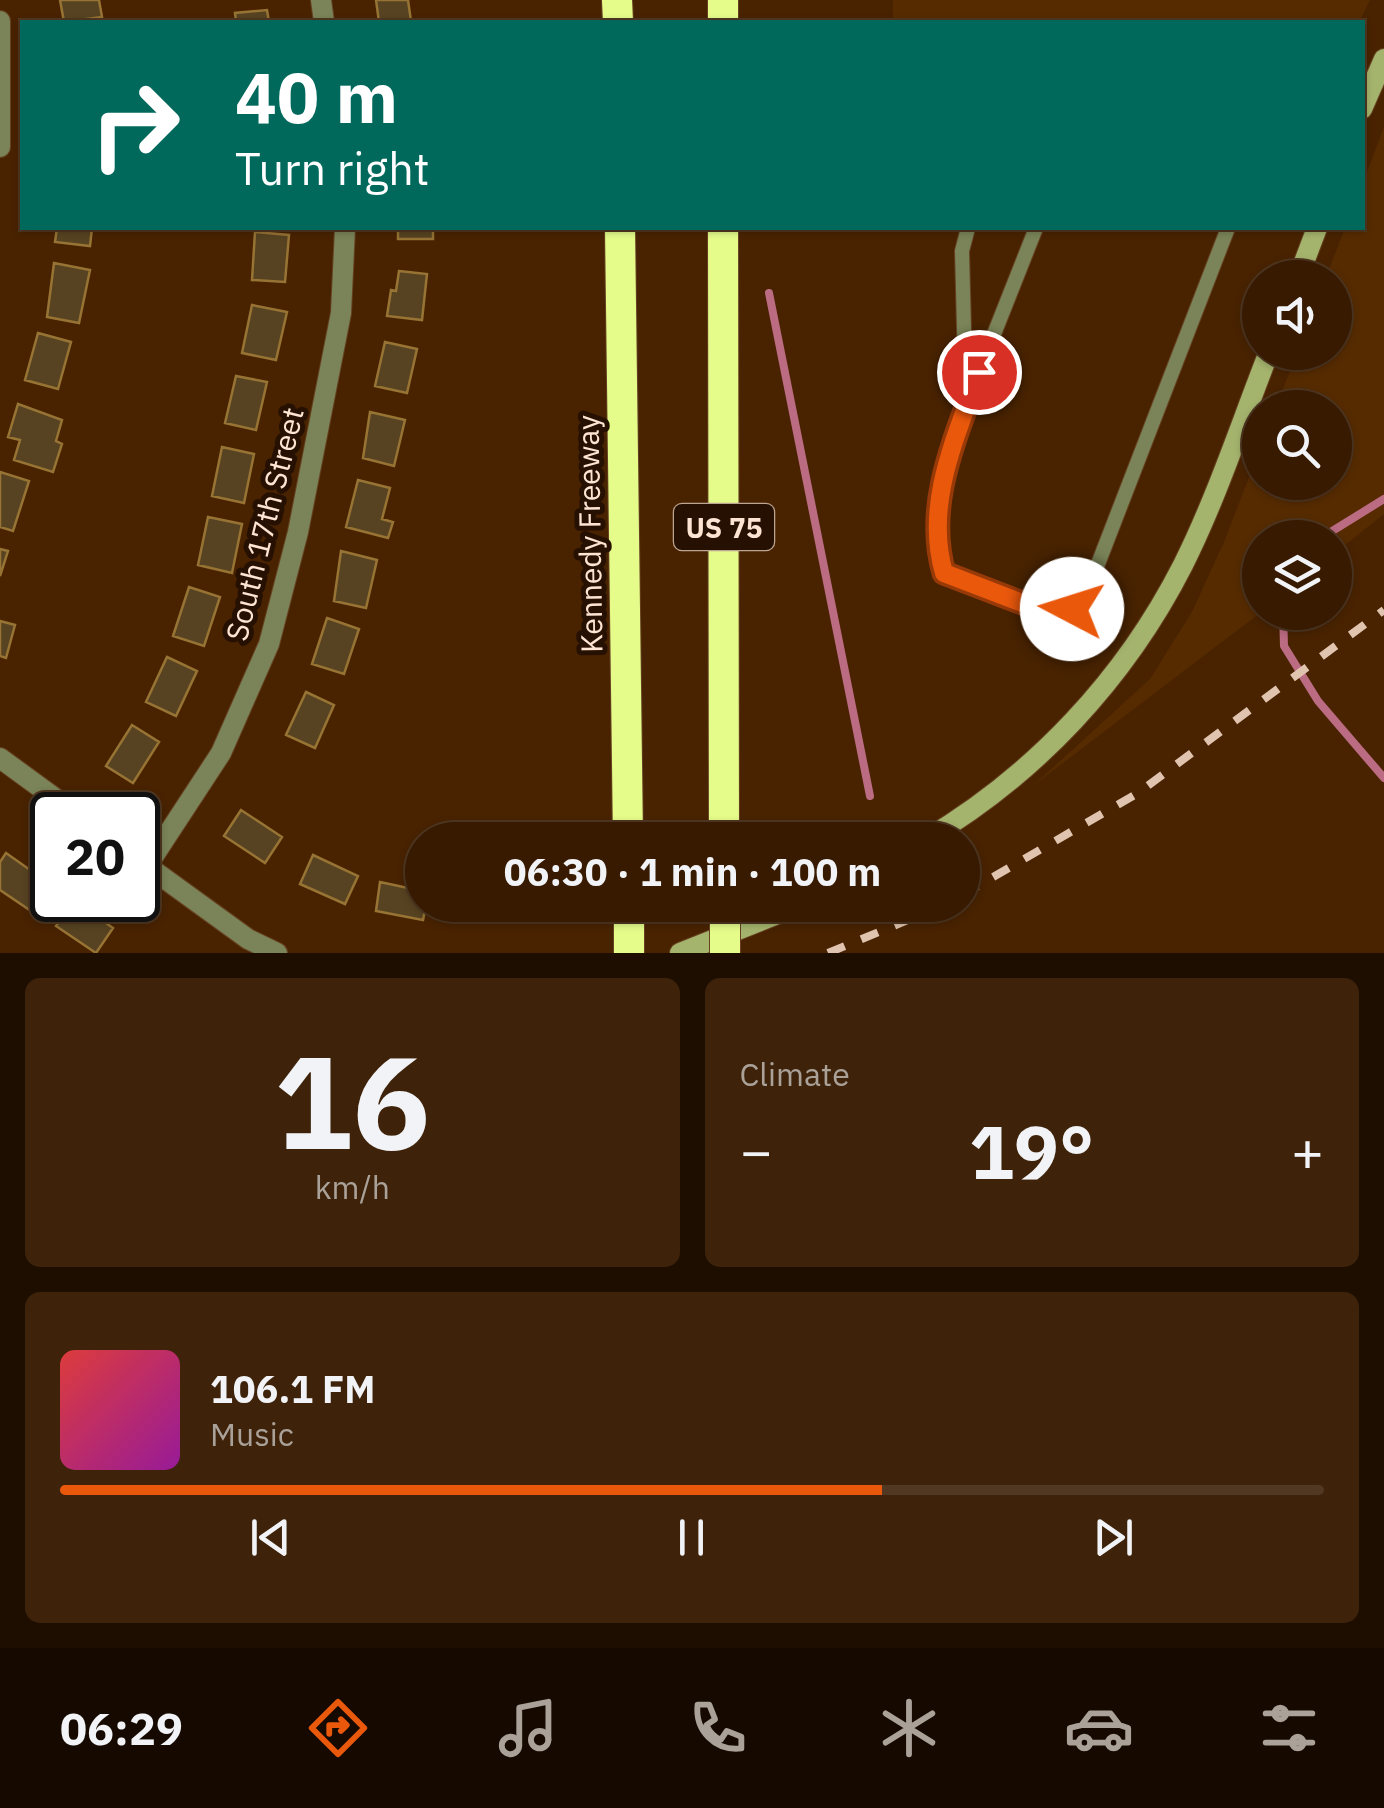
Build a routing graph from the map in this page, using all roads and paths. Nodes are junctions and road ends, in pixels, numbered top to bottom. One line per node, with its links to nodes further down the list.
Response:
1 (0, 22): 4 (street)
2 (1384, 59): 3 (street)
3 (1365, 102)
4 (0, 147)
5 (345, 230): 20 (street, South 17th Street)
6 (620, 230): 17 (highway, Kennedy Freeway)
7 (723, 230): 18 (highway, US 75)
8 (967, 230): 14 (lane)
9 (1035, 230): 14 (lane)
10 (1227, 230): 14 (lane)
11 (1316, 230): 12 (street)
12 (1305, 260)
13 (1262, 370): 19 (street)
14 (979, 372)
15 (0, 758): 16 (street)
16 (47, 792)
17 (628, 822)
18 (724, 822)
19 (954, 822)
20 (160, 838)
21 (160, 876): 25 (street)
22 (629, 922): 26 (highway)
23 (725, 922): 28 (highway, bridge)
24 (758, 922): 27 (street)
25 (277, 953)
26 (630, 953)
27 (680, 953)
28 (725, 953)

